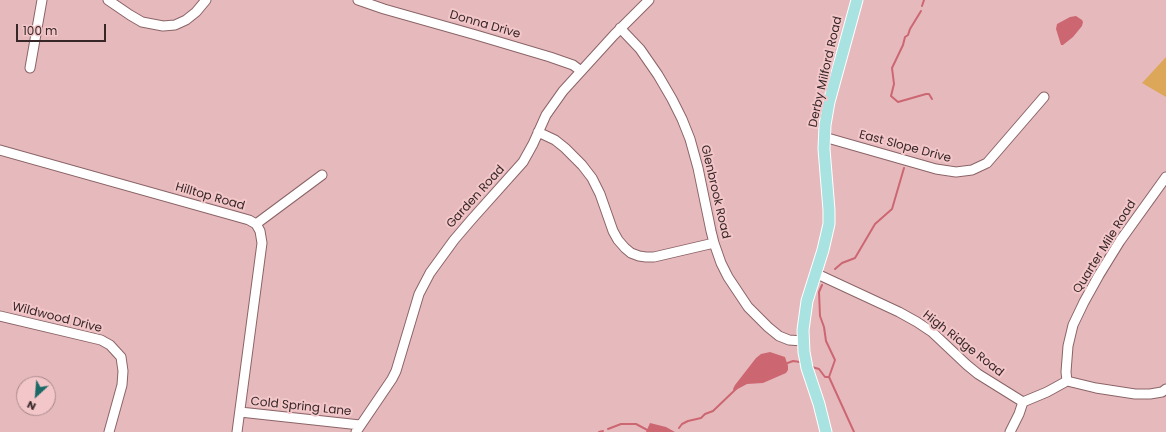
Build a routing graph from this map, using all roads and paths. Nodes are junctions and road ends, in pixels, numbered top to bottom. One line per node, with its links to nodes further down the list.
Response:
1 (42, 0): 8 (street)
2 (108, 0): 3 (street)
3 (206, 0)
4 (358, 0): 9 (street, Donna Drive)
5 (857, 0): 12 (main road, Derby Milford Road)
6 (646, 1): 7 (street, Garden Road)
7 (620, 28): 9 (street, Garden Road); 17 (street, Glenbrook Road)
8 (30, 68)
9 (581, 71): 11 (street, Garden Road)
10 (1044, 97): 12 (street, East Slope Drive)
11 (538, 132): 17 (street); 25 (street, Garden Road)
12 (824, 137): 18 (main road, Derby Milford Road)
13 (0, 150): 16 (street, Hilltop Road)
14 (322, 175): 16 (street)
15 (1166, 177): 21 (street, Quarter Mile Road)
16 (256, 224): 24 (street, Hilltop Road)
17 (714, 243): 20 (street, Glenbrook Road)
18 (815, 273): 20 (main road, Derby Milford Road); 23 (street, High Ridge Road)
19 (0, 316): 26 (street, Wildwood Drive)
20 (803, 342): 28 (main road, Derby Milford Road)
21 (1067, 381): 22 (street); 23 (street)
22 (1166, 389)
23 (1023, 402): 29 (street)
24 (240, 412): 25 (street, Cold Spring Lane); 27 (street, Hilltop Road)
25 (358, 428)
26 (109, 432)
27 (237, 432)
28 (826, 432)
29 (1010, 432)

